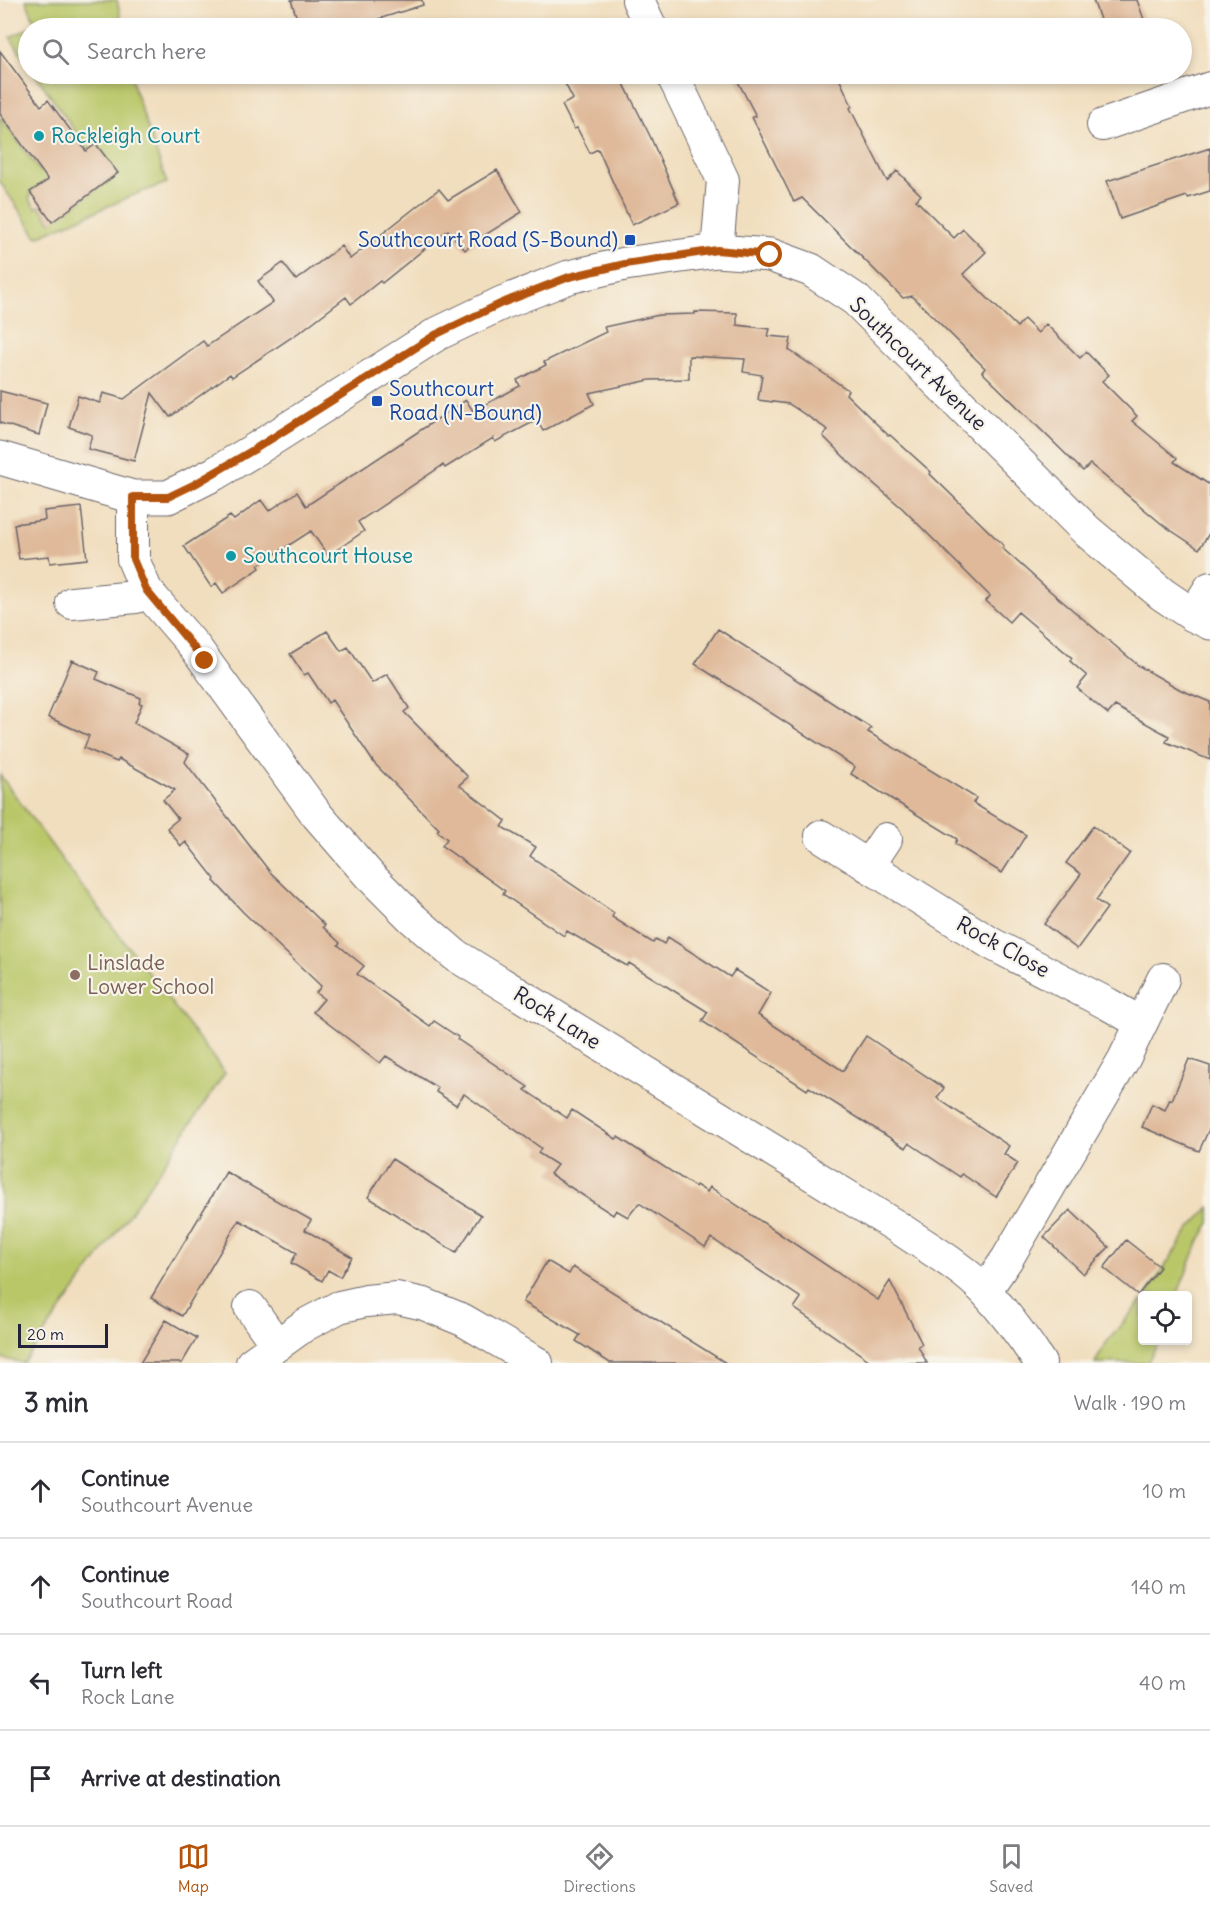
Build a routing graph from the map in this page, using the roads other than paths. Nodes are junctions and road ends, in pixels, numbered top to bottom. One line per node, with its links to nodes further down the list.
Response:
1 (638, 0): 2 (street)
2 (646, 18)
3 (677, 84): 6 (street)
4 (1210, 88): 5 (street)
5 (1103, 125)
6 (717, 250): 8 (street, Southcourt Avenue); 11 (street, Southcourt Avenue)
7 (0, 458): 8 (street, Southcourt Avenue)
8 (133, 497): 9 (street, Rock Lane)
9 (146, 590): 10 (street); 17 (street, Rock Lane)
10 (72, 603)
11 (1204, 609)
12 (821, 836): 14 (street, Rock Close)
13 (886, 839): 14 (street)
14 (868, 866): 16 (street, Rock Close)
15 (1163, 979): 16 (street)
16 (1141, 1023): 17 (street)
17 (985, 1291): 22 (street, Rock Lane)
18 (250, 1308): 19 (street)
19 (276, 1344): 20 (street); 21 (street)
20 (252, 1363)
21 (537, 1363)
22 (1040, 1363)

